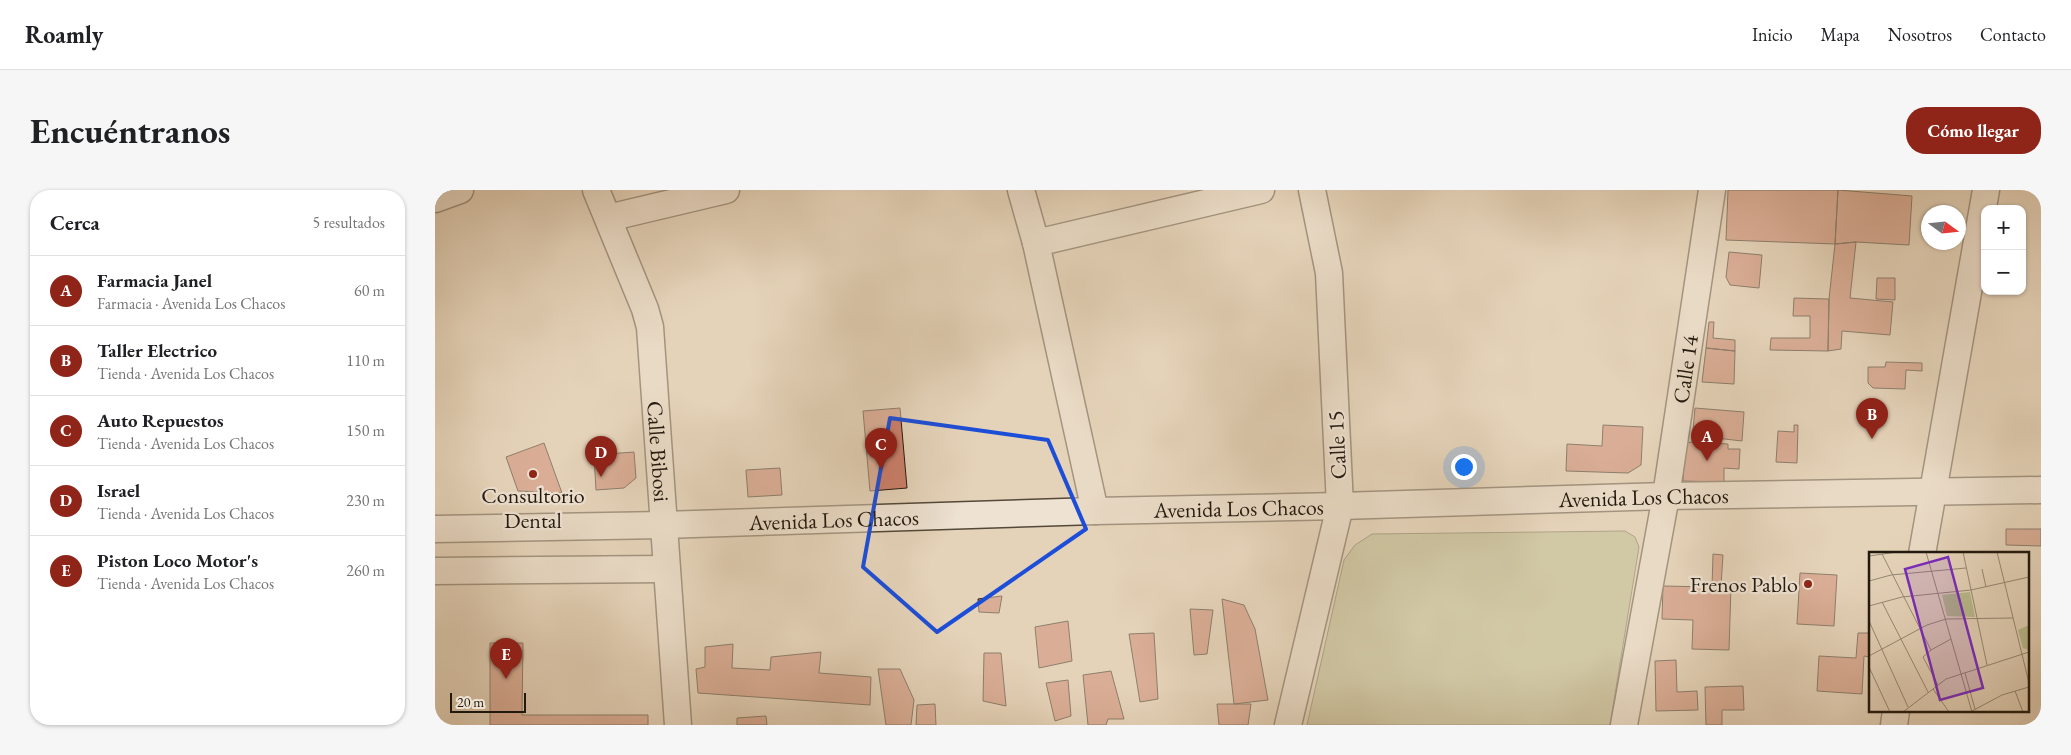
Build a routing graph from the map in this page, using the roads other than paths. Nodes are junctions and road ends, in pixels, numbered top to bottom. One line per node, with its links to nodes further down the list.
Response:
1 (460, 190): 9 (street)
2 (596, 190): 10 (street, Calle Bibosi)
3 (726, 190): 10 (street)
4 (1021, 190): 11 (street)
5 (1261, 190): 11 (street)
6 (1313, 190): 15 (street, Calle 15)
7 (1712, 190): 14 (street, Calle 14)
8 (1986, 190): 13 (street)
9 (435, 199)
10 (607, 218): 17 (street, Calle Bibosi)
11 (1036, 243): 16 (street)
12 (2041, 490): 13 (street, Avenida Los Chacos)
13 (1932, 492): 14 (street, Avenida Los Chacos); 19 (street)
14 (1666, 496): 15 (street, Avenida Los Chacos); 25 (street, Calle 14)
15 (1340, 506): 16 (street, Avenida Los Chacos); 24 (street, Calle 15)
16 (1095, 511): 17 (street, Avenida Los Chacos)
17 (663, 525): 18 (street, Avenida Los Chacos); 20 (street, Calle Bibosi)
18 (435, 529)
19 (1922, 552)
20 (666, 569): 21 (street); 23 (street, Calle Bibosi)
21 (435, 571)
22 (1896, 712): 26 (street)
23 (678, 725)
24 (1288, 725)
25 (1624, 725)
26 (1894, 725)

